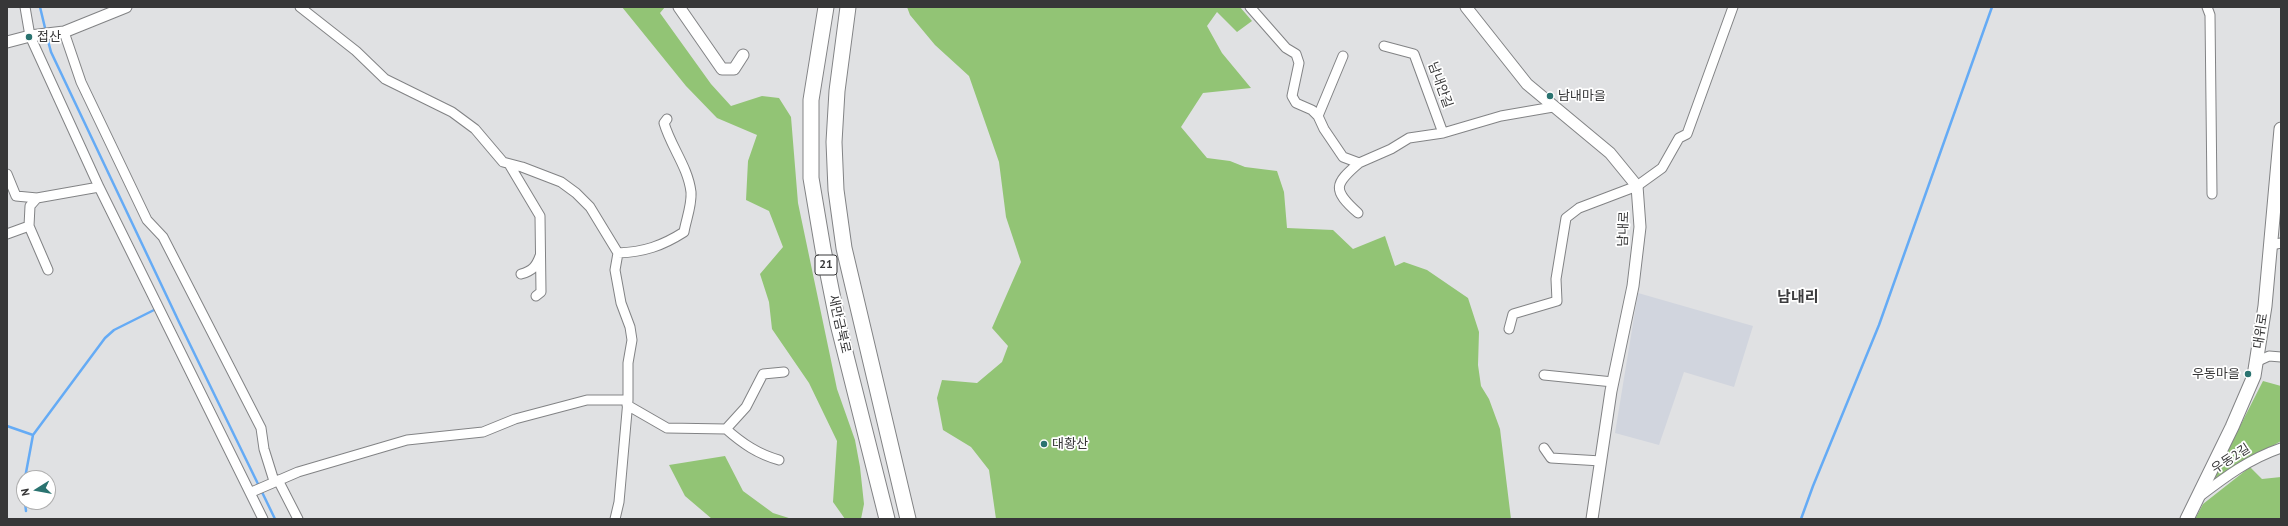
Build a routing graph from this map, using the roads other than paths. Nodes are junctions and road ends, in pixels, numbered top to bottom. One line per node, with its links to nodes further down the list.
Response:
1 (25, 7): 12 (street)
2 (126, 7): 11 (street)
3 (300, 7): 23 (street)
4 (679, 7): 15 (street)
5 (826, 7): 56 (highway, 새만금북로 / 21)
6 (848, 7): 57 (highway, 새만금북로 / 21)
7 (1250, 7): 18 (street)
8 (1466, 7): 17 (street)
9 (1733, 7): 25 (street)
10 (2207, 7): 27 (street)
11 (59, 33): 12 (street); 50 (street)
12 (33, 36): 13 (street); 26 (street)
13 (7, 42)
14 (1384, 46): 21 (street, 남내안길)
15 (743, 55)
16 (1343, 56): 18 (street)
17 (1553, 107): 21 (street); 25 (street)
18 (1318, 116): 22 (street)
19 (666, 119): 34 (street)
20 (2281, 129): 32 (main road, 대위로)
21 (1443, 133): 22 (street)
22 (1359, 163): 29 (street)
23 (509, 164): 33 (street); 34 (street)
24 (7, 174): 28 (street)
25 (1637, 186): 38 (street); 43 (street, 남내로)
26 (99, 187): 28 (street); 53 (street)
27 (2212, 194)
28 (36, 198): 30 (street)
29 (1358, 213)
30 (29, 226): 31 (street); 35 (street)
31 (7, 234)
32 (2276, 244): 40 (main road, 대위로)
33 (542, 251): 36 (street); 37 (street)
34 (618, 253): 44 (street)
35 (48, 270)
36 (520, 274)
37 (536, 296)
38 (1509, 329)
39 (2281, 357): 40 (street)
40 (2256, 362): 52 (main road, 대위로)
41 (784, 372): 45 (street)
42 (1544, 375): 43 (street)
43 (1613, 382): 49 (street, 남내로)
44 (627, 402): 45 (street); 50 (street); 55 (street)
45 (726, 429): 48 (street)
46 (1544, 448): 49 (street)
47 (2281, 448): 52 (street, 우동2길)
48 (780, 460)
49 (1601, 461): 58 (street, 남내로)
50 (274, 481): 51 (street); 54 (street)
51 (254, 491)
52 (2198, 498): 59 (main road, 대위로)
53 (263, 519)
54 (298, 519)
55 (615, 519)
56 (887, 519)
57 (908, 519)
58 (1592, 519)
59 (2187, 519)

